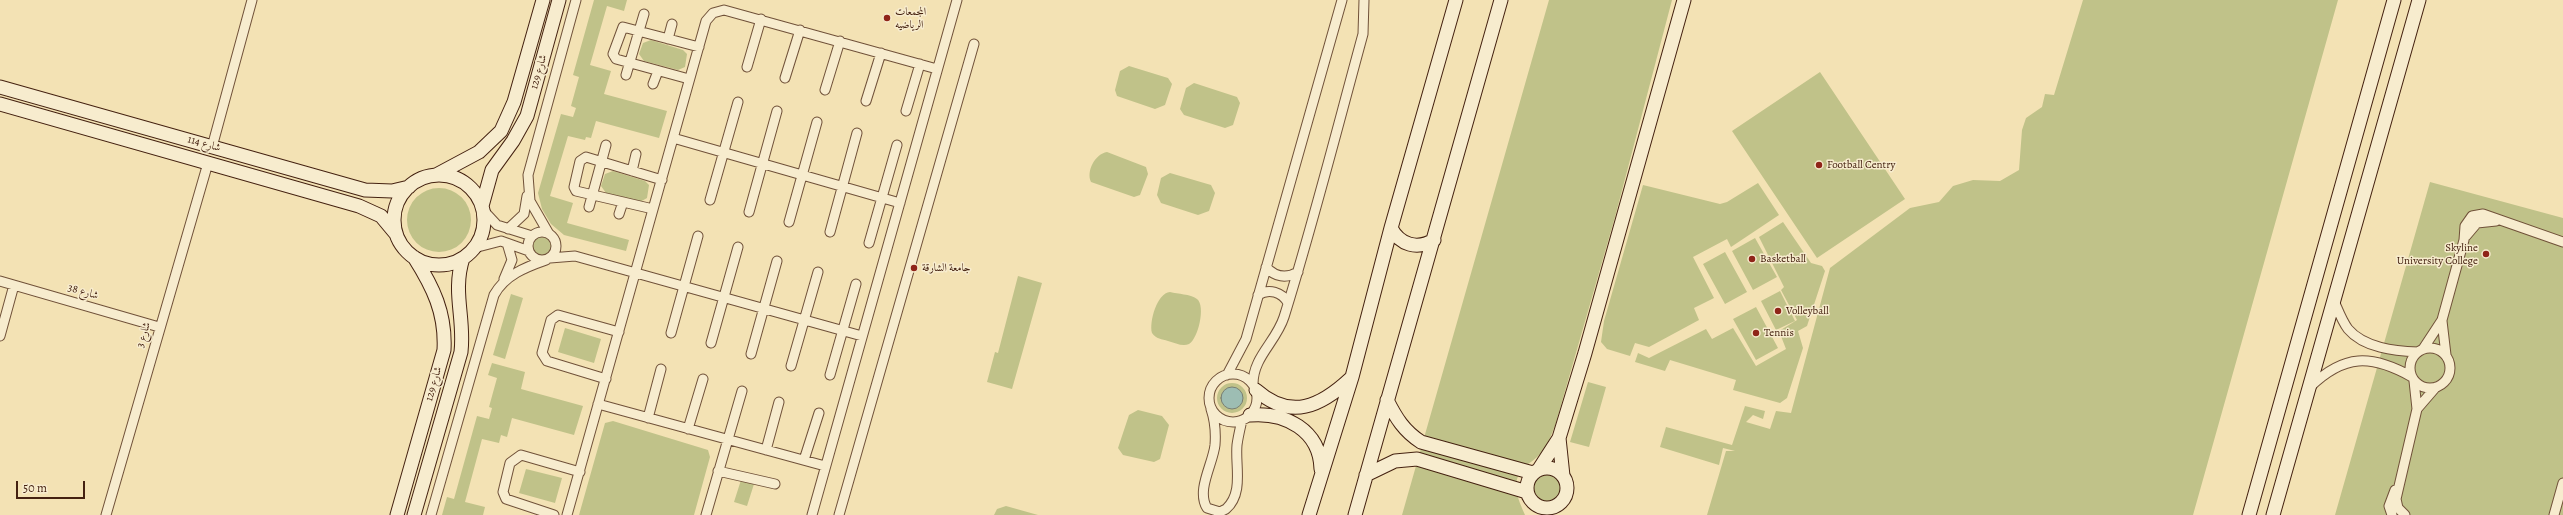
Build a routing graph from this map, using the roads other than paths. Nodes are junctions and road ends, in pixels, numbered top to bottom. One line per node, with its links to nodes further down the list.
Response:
1 (252, 0): 44 (street)
2 (543, 0): 51 (street, شارع 129)
3 (559, 0): 63 (street, شارع 129)
4 (576, 0): 56 (street)
5 (957, 0): 26 (street)
6 (1342, 0): 88 (street)
7 (1364, 0): 91 (street)
8 (1456, 0): 69 (street)
9 (1502, 0): 76 (street)
10 (1684, 0): 138 (street)
11 (2394, 0): 168 (street)
12 (2419, 0): 100 (street)
13 (644, 14): 17 (street)
14 (761, 19): 16 (street); 21 (street); 25 (street)
15 (672, 24): 18 (street)
16 (800, 30): 19 (street); 29 (street)
17 (639, 31): 18 (street); 23 (street); 23 (street)
18 (668, 39): 21 (street)
19 (840, 41): 22 (street); 33 (street)
20 (974, 44): 164 (street)
21 (699, 47): 30 (street)
22 (881, 53): 24 (street); 34 (street)
23 (629, 62): 27 (street); 28 (street)
24 (920, 64): 26 (street); 38 (street)
25 (747, 67)
26 (937, 69): 61 (street)
27 (658, 70): 30 (street); 31 (street)
28 (626, 75)
29 (785, 78)
30 (690, 79): 41 (street)
31 (653, 84)
32 (0, 87): 44 (street, شارع 114)
33 (825, 90)
34 (866, 101)
35 (738, 102): 45 (street)
36 (0, 104): 48 (street, شارع 114)
37 (776, 111): 49 (street)
38 (906, 111)
39 (817, 122): 52 (street)
40 (857, 133): 54 (street)
41 (673, 138): 45 (street); 53 (street)
42 (606, 145): 47 (street)
43 (897, 145): 58 (street)
44 (212, 147): 55 (street, شارع 114)
45 (724, 152): 49 (street); 59 (street)
46 (636, 154): 50 (street)
47 (601, 162): 50 (street); 57 (street); 57 (street)
48 (208, 163): 72 (street, شارع 114); 105 (street, شارع 3)
49 (762, 163): 52 (street); 65 (street)
50 (632, 171): 53 (street)
51 (436, 175): 55 (street); 63 (street)
52 (802, 175): 54 (street); 68 (street)
53 (662, 180): 64 (street)
54 (843, 186): 58 (street); 71 (street)
55 (409, 187): 72 (street)
56 (528, 191): 67 (street); 70 (street)
57 (592, 195): 60 (street); 62 (street)
58 (882, 198): 61 (street); 79 (street)
59 (710, 200)
60 (623, 202): 64 (street); 66 (street)
61 (900, 202): 110 (street)
62 (589, 207)
63 (483, 209): 70 (street); 81 (street)
64 (653, 209): 92 (street)
65 (749, 212)
66 (619, 214)
67 (539, 220): 73 (street); 75 (street)
68 (789, 222)
69 (1391, 228): 76 (street); 119 (street)
70 (508, 229): 73 (street)
71 (830, 232)
72 (396, 234): 84 (street)
73 (534, 235): 75 (street); 82 (street)
74 (698, 236): 97 (street)
75 (552, 237): 83 (street); 86 (street)
76 (1434, 240): 127 (street)
77 (2563, 242): 104 (street)
78 (507, 243): 81 (street); 82 (street); 94 (street)
79 (869, 243)
80 (738, 247): 99 (street)
81 (474, 248): 85 (street)
82 (529, 252): 86 (street); 89 (street)
83 (574, 256): 86 (street); 92 (street)
84 (414, 257): 85 (street); 157 (street, شارع 129)
85 (463, 258): 158 (street, شارع 129)
86 (548, 259): 89 (street)
87 (777, 261): 102 (street)
88 (1266, 267): 91 (street); 98 (street)
89 (525, 268): 94 (street)
90 (818, 272): 103 (street)
91 (1298, 272): 101 (street)
92 (635, 273): 97 (street); 107 (street)
93 (0, 281): 96 (street, شارع 38)
94 (501, 284): 159 (street)
95 (856, 284): 106 (street)
96 (14, 285): 105 (street, شارع 38); 109 (street)
97 (684, 286): 99 (street); 108 (street)
98 (1258, 295): 101 (street); 118 (street)
99 (724, 298): 102 (street); 111 (street)
100 (2334, 301): 112 (street); 125 (street)
101 (1288, 303): 123 (street)
102 (764, 309): 103 (street); 113 (street)
103 (804, 320): 106 (street); 115 (street)
104 (2442, 320): 112 (street); 114 (street)
105 (159, 327): 156 (street, شارع 3)
106 (842, 331): 110 (street); 117 (street)
107 (619, 332): 120 (street); 120 (street)
108 (671, 333)
109 (0, 336)
110 (862, 336): 144 (street)
111 (711, 343)
112 (2421, 350): 114 (street); 122 (street)
113 (751, 354)
114 (2446, 355): 124 (street)
115 (791, 366)
116 (661, 369): 134 (street)
117 (830, 375)
118 (1227, 375): 123 (street); 131 (street)
119 (1352, 377): 130 (street); 150 (street)
120 (606, 378): 129 (street)
121 (703, 379): 137 (street)
122 (2413, 379): 124 (street); 125 (street); 132 (street)
123 (1254, 387): 130 (street); 135 (street)
124 (2436, 387): 132 (street)
125 (2309, 388): 169 (street)
126 (742, 391): 139 (street)
127 (1387, 400): 140 (street); 148 (street)
128 (779, 402): 141 (street)
129 (598, 404): 134 (street); 147 (street)
130 (1295, 407): 136 (street)
131 (1211, 408): 135 (street); 135 (street)
132 (2417, 409): 153 (street)
133 (818, 413): 142 (street)
134 (648, 418): 137 (street)
135 (1246, 418): 136 (street)
136 (1292, 421): 150 (street)
137 (688, 429): 139 (street)
138 (1559, 438): 146 (street); 149 (street)
139 (728, 440): 141 (street); 145 (street)
140 (1433, 447): 143 (street); 146 (street)
141 (766, 450): 142 (street)
142 (804, 460): 144 (street)
143 (1429, 461): 148 (street); 154 (street)
144 (825, 466): 163 (street)
145 (718, 471): 152 (street); 162 (street)
146 (1536, 471): 149 (street); 154 (street)
147 (580, 472): 160 (street); 161 (street)
148 (1366, 475): 166 (street)
149 (1563, 476): 155 (street)
150 (1321, 477): 165 (street)
151 (2563, 483): 172 (street)
152 (775, 484)
153 (2398, 486): 170 (street); 171 (street)
154 (1529, 496): 155 (street); 167 (street)
155 (1550, 511)
156 (106, 515)
157 (397, 515)
158 (414, 515)
159 (431, 515)
160 (554, 515)
161 (568, 515)
162 (706, 515)
163 (812, 515)
164 (839, 515)
165 (1310, 515)
166 (1355, 515)
167 (1532, 515)
168 (2249, 515)
169 (2273, 515)
170 (2392, 515)
171 (2404, 515)
172 (2554, 515)

